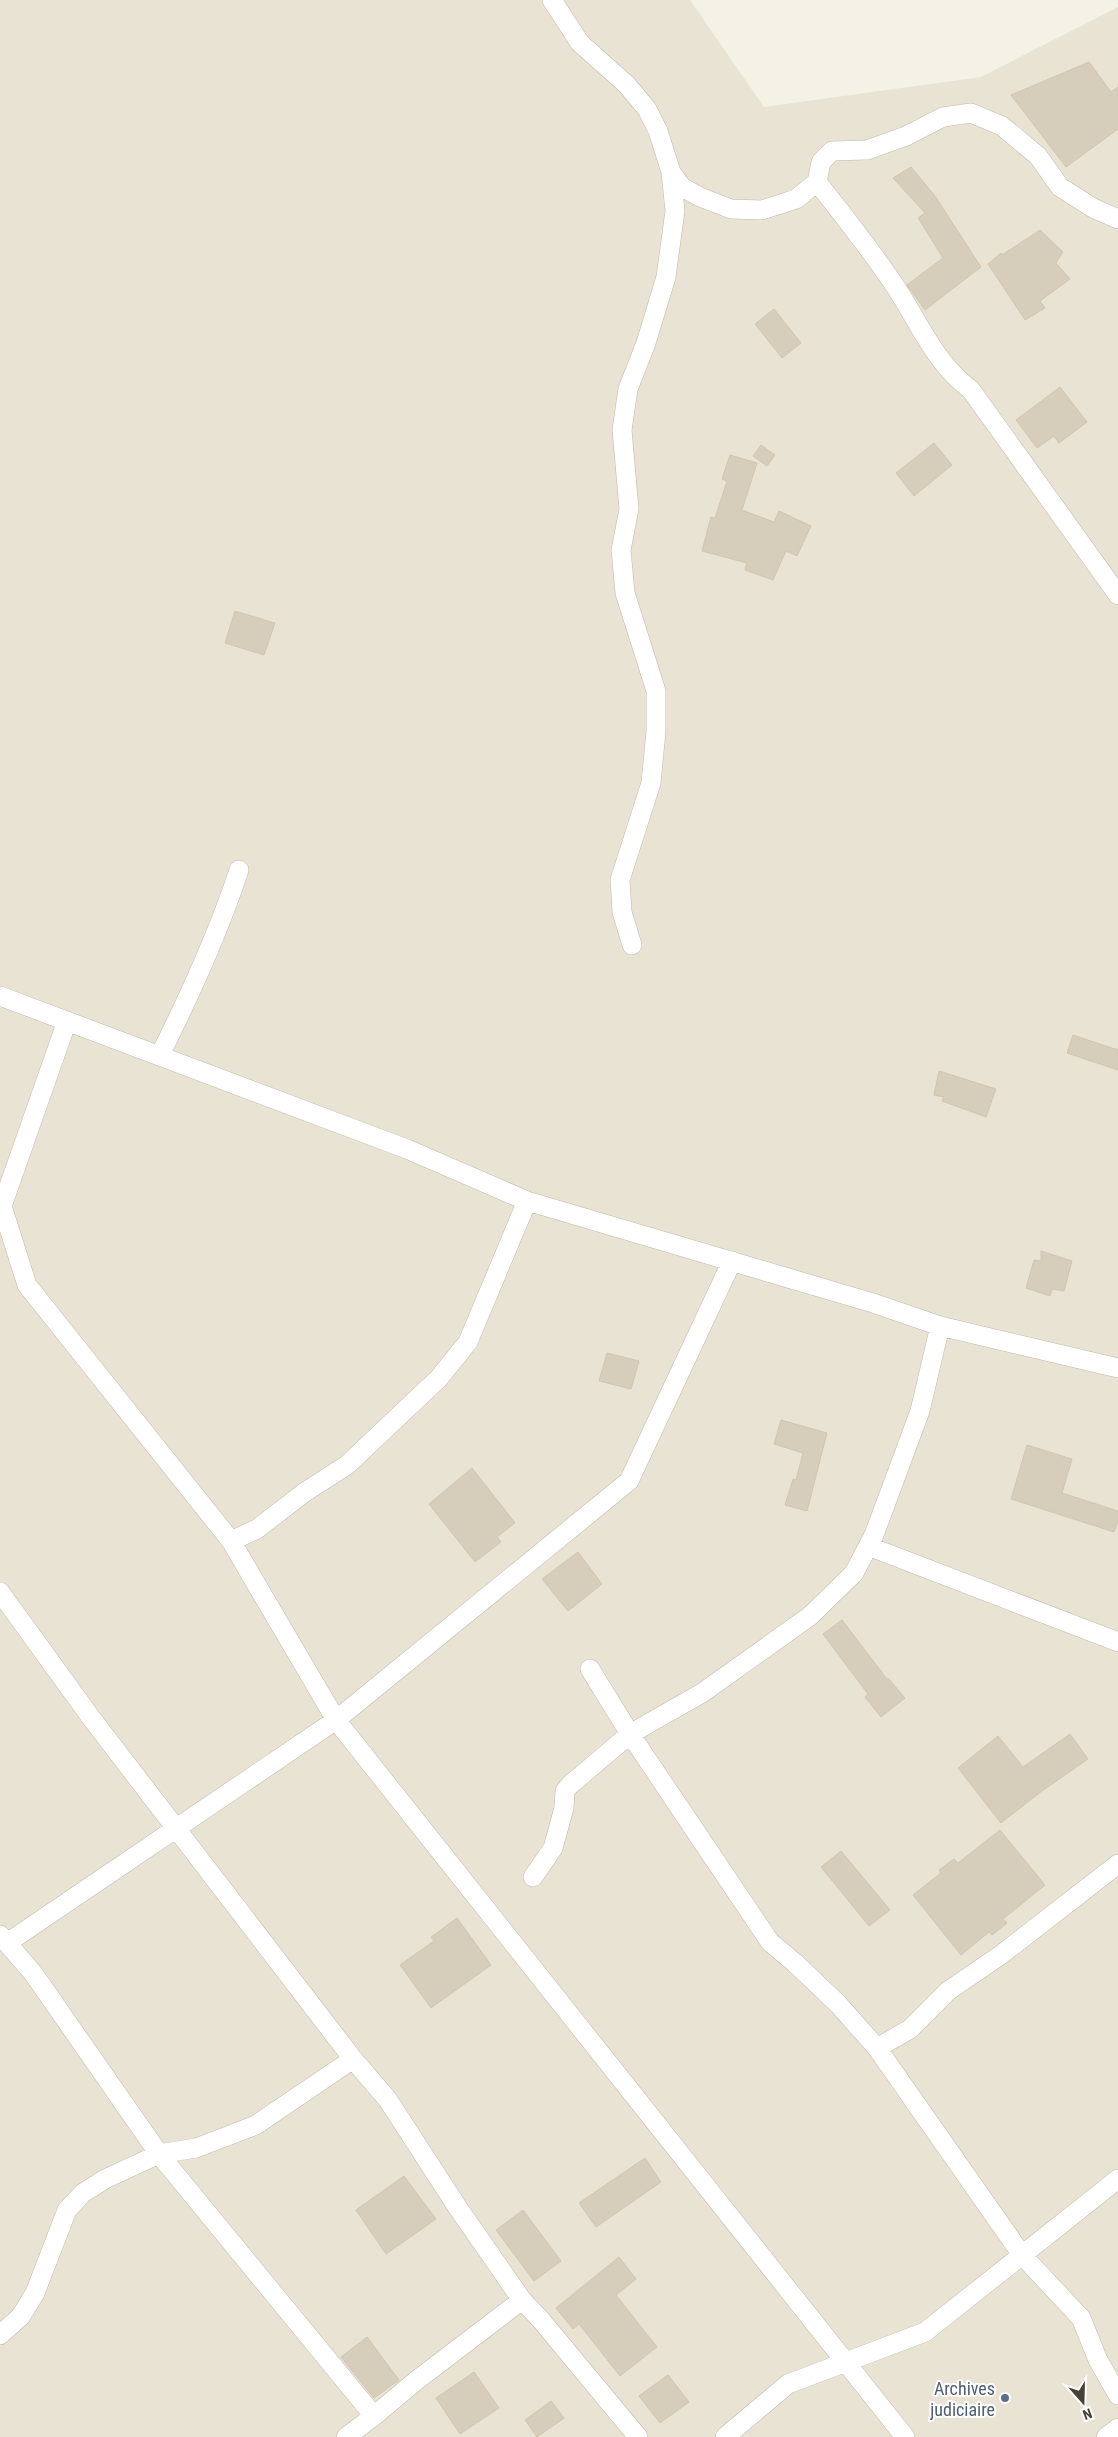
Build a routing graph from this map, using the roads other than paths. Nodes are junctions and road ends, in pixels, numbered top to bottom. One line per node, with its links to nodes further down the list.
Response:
1 (552, 0): 2 (street)
2 (671, 172): 3 (street); 7 (street)
3 (817, 182): 4 (street); 5 (street)
4 (1118, 219)
5 (1118, 595)
6 (239, 870): 10 (street)
7 (632, 945)
8 (0, 996): 9 (street)
9 (67, 1021): 10 (street); 15 (street)
10 (160, 1055): 11 (street)
11 (526, 1201): 12 (street); 15 (street)
12 (732, 1261): 13 (street); 20 (street)
13 (940, 1326): 14 (street); 16 (street)
14 (1118, 1368)
15 (230, 1541): 20 (street)
16 (868, 1546): 18 (street); 21 (street)
17 (0, 1592): 22 (street)
18 (1118, 1642)
19 (590, 1669): 21 (street)
20 (336, 1720): 22 (street); 33 (street)
21 (630, 1734): 24 (street); 26 (street)
22 (176, 1828): 25 (street); 27 (street)
23 (1118, 1864): 26 (street)
24 (533, 1877)
25 (4, 1939): 28 (street)
26 (877, 2048): 30 (street)
27 (353, 2059): 28 (street); 31 (street)
28 (159, 2154): 32 (street); 35 (street)
29 (1118, 2179): 30 (street)
30 (1022, 2255): 33 (street); 34 (street)
31 (522, 2300): 35 (street); 38 (street)
32 (0, 2335)
33 (846, 2362): 39 (street); 40 (street)
34 (1118, 2395)
35 (374, 2416): 37 (street)
36 (1118, 2428): 41 (street)
37 (346, 2437)
38 (638, 2437)
39 (724, 2437)
40 (904, 2437)
41 (1106, 2437)

